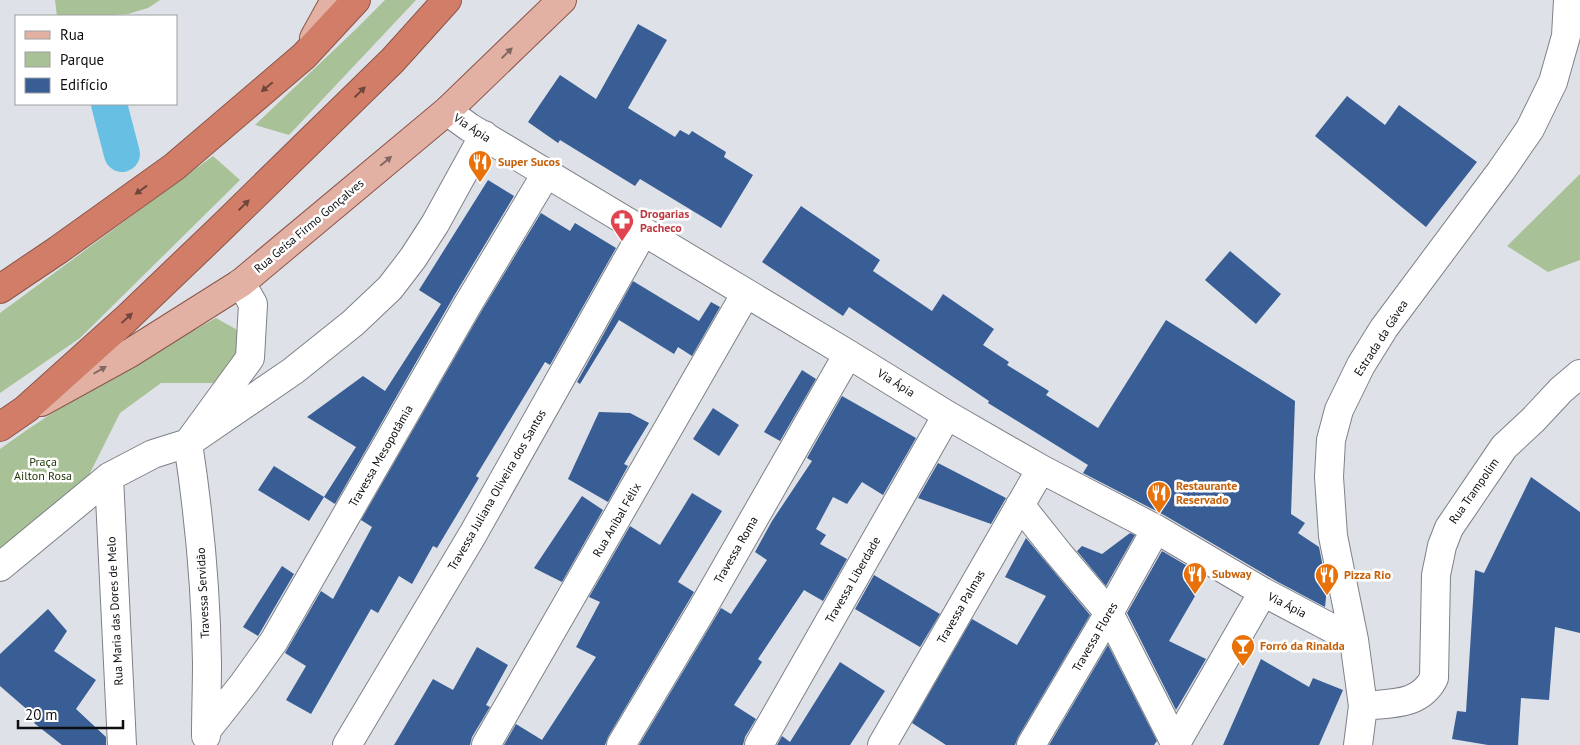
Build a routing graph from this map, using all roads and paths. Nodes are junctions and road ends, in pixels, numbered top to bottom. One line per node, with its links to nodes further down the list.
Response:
1 (335, 0): 6 (main road)
2 (356, 0): 6 (highway)
3 (446, 0): 16 (highway, one-way to 3)
4 (562, 0): 7 (main road, Rua Geísa Firmo Gonçalves, one-way to 4)
5 (1568, 0): 27 (street, Estrada da Gávea)
6 (304, 56): 12 (highway, one-way to 12)
7 (446, 111): 8 (street, Via Ápia); 11 (main road, Rua Geísa Firmo Gonçalves, one-way to 7)
8 (484, 135): 9 (street, Via Ápia); 19 (street)
9 (546, 174): 10 (street, Via Ápia); 29 (street, Travessa Mesopotâmia)
10 (643, 232): 13 (street, Via Ápia); 31 (street, Travessa Juliana Oliveira dos Santos)
11 (241, 283): 16 (main road, Rua Geísa Firmo Gonçalves, one-way to 11); 19 (street)
12 (0, 289)
13 (746, 293): 14 (street, Via Ápia); 32 (street, Rua Aníbal Félix)
14 (848, 354): 17 (street, Via Ápia); 33 (street, Travessa Roma)
15 (1580, 374): 28 (street, Rua Trampolim)
16 (26, 410): 18 (highway)
17 (947, 415): 20 (street, Via Ápia); 34 (street, Travessa Liberdade)
18 (0, 427)
19 (188, 443): 21 (street); 29 (street, Travessa Servidão)
20 (1041, 469): 22 (street, Travessa Palmas); 23 (street, Via Ápia)
21 (109, 477): 24 (street); 30 (street, Rua Maria das Dores de Melo)
22 (1020, 504): 26 (street); 35 (street, Travessa Palmas)
23 (1156, 529): 25 (street, Via Ápia); 26 (street, Travessa Flores)
24 (0, 567)
25 (1263, 592): 27 (street, Via Ápia); 37 (street)
26 (1109, 612): 36 (street, Travessa Flores); 37 (street)
27 (1354, 640): 28 (street, Estrada da Gávea)
28 (1363, 706): 38 (street, Estrada da Gávea)
29 (206, 738)
30 (122, 745)
31 (347, 745)
32 (486, 745)
33 (621, 745)
34 (759, 745)
35 (882, 745)
36 (1032, 745)
37 (1176, 745)
38 (1358, 745)

